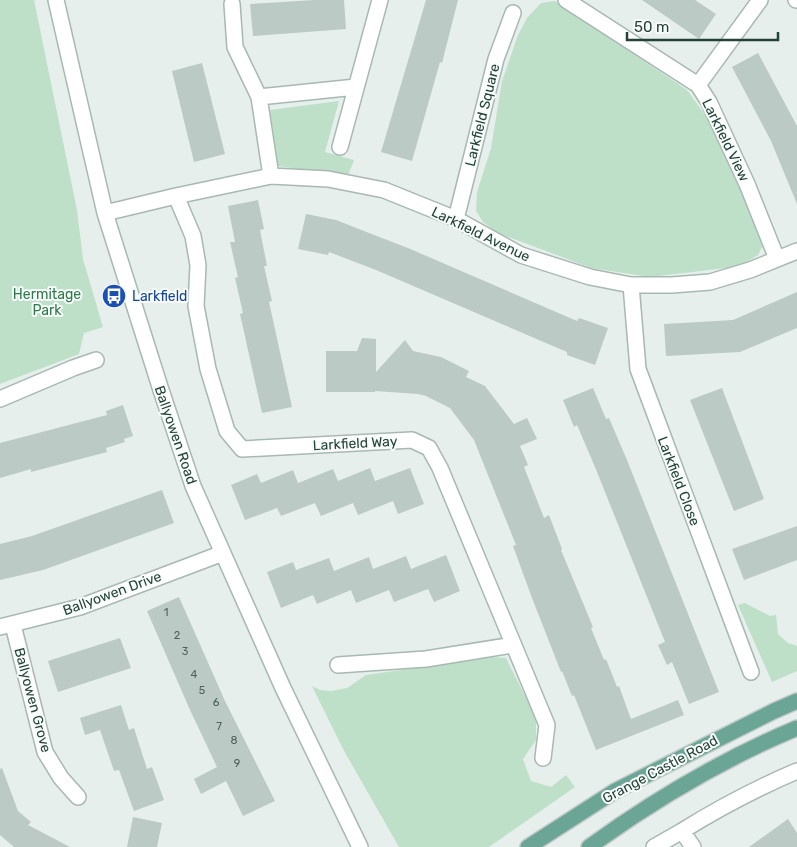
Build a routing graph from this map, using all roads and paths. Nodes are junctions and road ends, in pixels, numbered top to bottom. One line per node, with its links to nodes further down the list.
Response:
1 (56, 0): 13 (street, Ballyowen Road)
2 (380, 0): 8 (street)
3 (566, 0): 7 (street, Larkfield View)
4 (760, 0): 7 (street)
5 (232, 4): 9 (street)
6 (513, 13): 14 (street, Larkfield Square)
7 (698, 85): 16 (street, Larkfield View)
8 (356, 87): 9 (street); 10 (street)
9 (259, 97): 11 (street)
10 (340, 147)
11 (272, 176): 12 (street, Larkfield Avenue); 14 (street, Larkfield Avenue)
12 (176, 196): 13 (street, Larkfield Avenue); 22 (street, Larkfield Way)
13 (105, 213): 20 (street, Ballyowen Road)
14 (456, 219): 17 (street, Larkfield Avenue)
15 (797, 250): 16 (street, Larkfield Avenue)
16 (777, 259): 17 (street, Larkfield Avenue)
17 (631, 286): 24 (street, Larkfield Close)
18 (96, 360): 19 (street)
19 (0, 399)
20 (222, 554): 21 (street, Ballyowen Drive); 31 (street, Ballyowen Road)
21 (6, 626): 29 (street, Ballyowen Grove)
22 (513, 645): 23 (street); 27 (street, Larkfield Way)
23 (338, 665)
24 (752, 672)
25 (797, 701): 32 (main road, Grange Castle Road)
26 (797, 728): 33 (main road, Grange Castle Road)
27 (543, 758)
28 (797, 771): 30 (street)
29 (78, 797)
30 (682, 831): 34 (street); 35 (street)
31 (360, 847)
32 (528, 847)
33 (589, 847)
34 (654, 847)
35 (693, 847)

